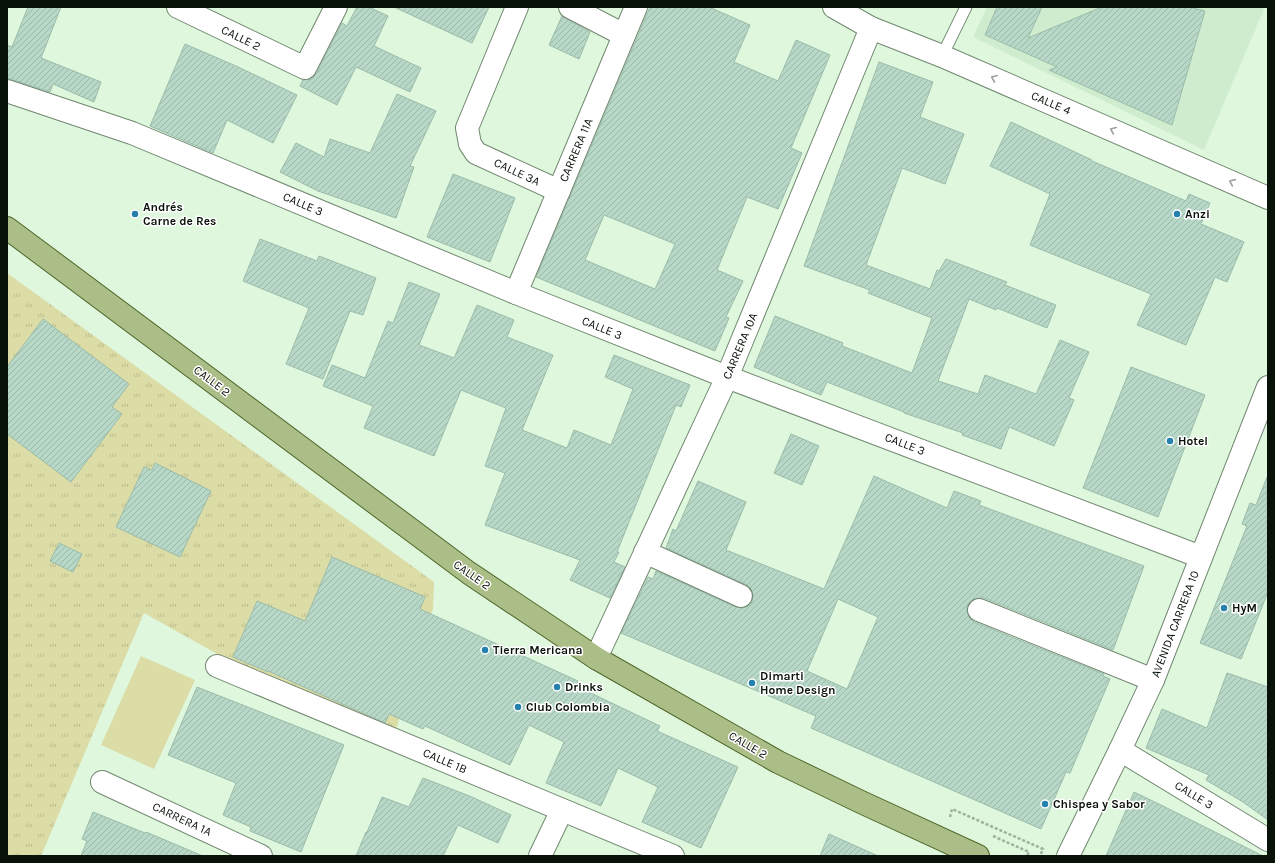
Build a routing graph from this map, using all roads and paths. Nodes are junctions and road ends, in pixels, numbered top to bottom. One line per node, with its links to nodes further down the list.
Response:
1 (178, 7): 2 (street, CALLE 2)
2 (336, 7)
3 (517, 7): 12 (street, CALLE 3A)
4 (570, 7): 9 (street)
5 (636, 7): 9 (street, CARRERA 11A)
6 (834, 7): 8 (street, CALLE 4)
7 (966, 7): 10 (lane)
8 (870, 28): 10 (street, CALLE 4); 16 (street, CARRERA 10A)
9 (624, 34): 12 (street, CARRERA 11A)
10 (942, 56): 13 (street, CALLE 4, one-way to 10)
11 (7, 91): 15 (street, CALLE 3)
12 (559, 191): 15 (street, CARRERA 11A)
13 (1268, 198)
14 (7, 228): 22 (main road, CALLE 2)
15 (516, 293): 16 (street, CALLE 3)
16 (727, 377): 18 (street, CARRERA 10A); 19 (street, CALLE 3)
17 (1268, 387): 19 (street, AVENIDA CARRERA 10)
18 (646, 552): 20 (street); 22 (street, CARRERA 10A)
19 (1201, 556): 24 (street, AVENIDA CARRERA 10)
20 (741, 596)
21 (979, 610): 24 (street)
22 (596, 658): 34 (main road, CALLE 2)
23 (217, 666): 27 (street, CALLE 1B)
24 (1153, 680): 25 (street, AVENIDA CARRERA 10)
25 (1120, 750): 30 (street, CALLE 3); 37 (street, AVENIDA CARRERA 10)
26 (102, 782): 31 (street, CARRERA 1A)
27 (562, 810): 32 (street); 33 (street, CALLE 1B)
28 (956, 820): 36 (path)
29 (992, 836): 35 (path)
30 (1268, 840)
31 (261, 856)
32 (540, 856)
33 (673, 856)
34 (978, 856)
35 (1027, 856)
36 (1040, 856)
37 (1068, 856)

